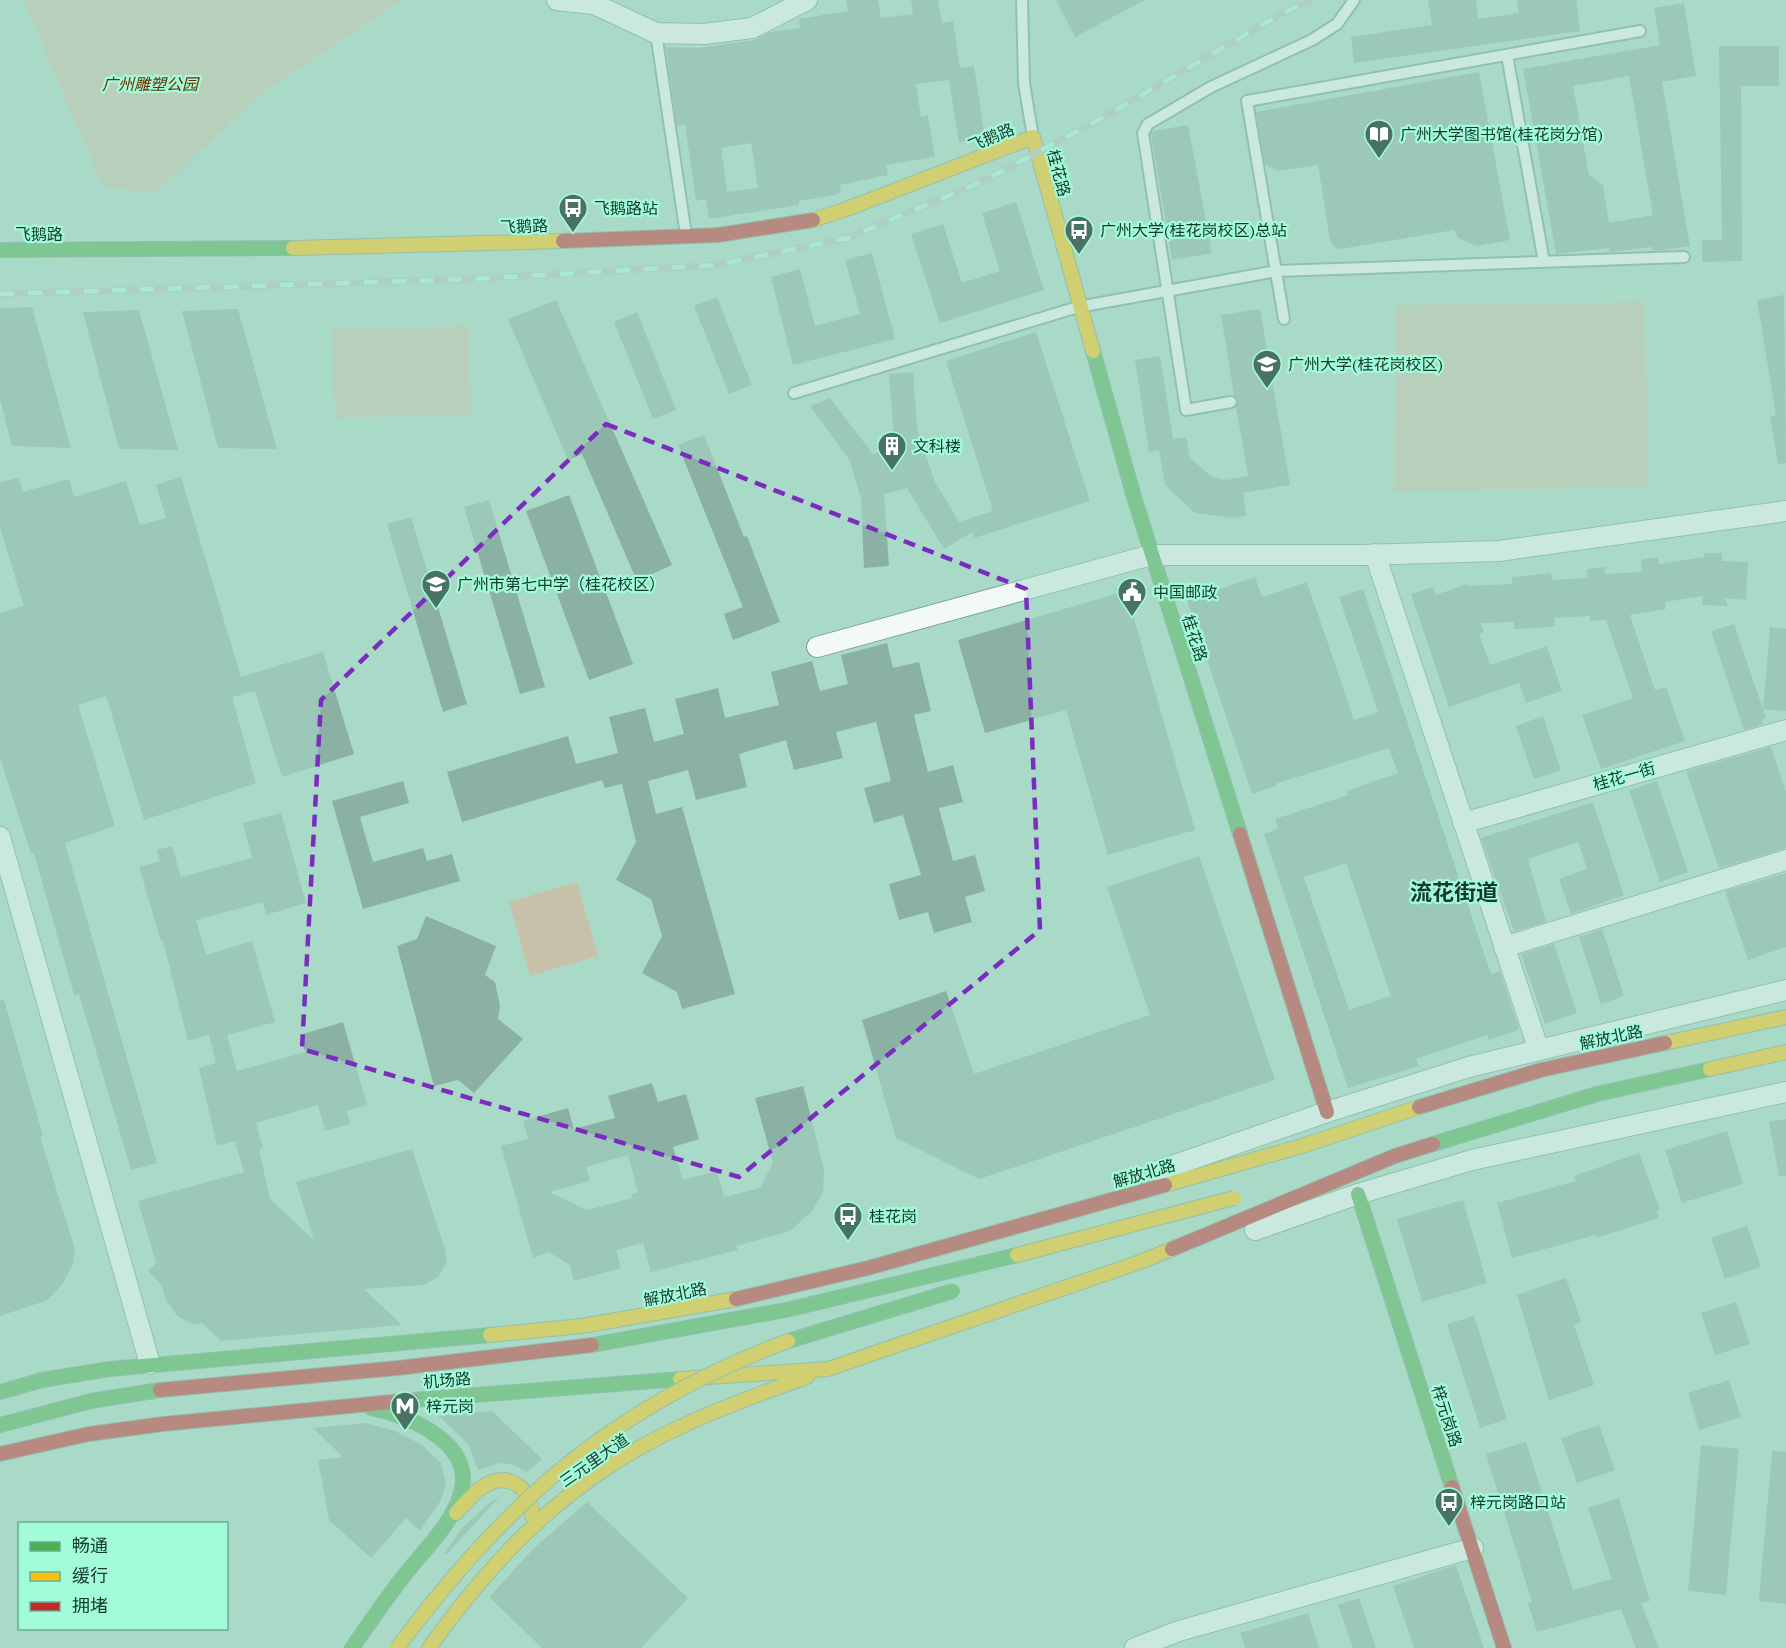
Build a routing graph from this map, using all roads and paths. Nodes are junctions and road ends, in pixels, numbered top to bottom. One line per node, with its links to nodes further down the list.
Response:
1 (557, 0): 6 (street)
2 (807, 0): 6 (street)
3 (1022, 0): 8 (lane)
4 (1354, 0): 14 (lane)
5 (1640, 31): 7 (lane)
6 (656, 33): 9 (lane)
7 (1507, 55): 12 (lane); 13 (lane)
8 (1033, 137): 9 (main road, 飞鹅路); 15 (main road, 桂花路)
9 (686, 236): 10 (main road, 飞鹅路)
10 (0, 250)
11 (1684, 257): 12 (lane)
12 (1544, 262): 13 (lane)
13 (1277, 271): 14 (lane); 16 (lane)
14 (1168, 291): 15 (lane); 18 (lane)
15 (1078, 307): 17 (lane); 21 (main road, 桂花路)
16 (1284, 319)
17 (794, 393)
18 (1231, 402)
19 (1786, 511): 20 (street)
20 (1375, 554): 21 (street); 25 (street)
21 (1151, 555): 22 (street); 36 (main road, 桂花路)
22 (817, 647)
23 (1786, 731): 24 (street); 25 (street, 桂花一街)
24 (1786, 740)
25 (1463, 823): 28 (street)
26 (0, 837): 46 (street)
27 (1786, 860): 28 (street)
28 (1504, 947): 33 (street)
29 (1786, 990): 33 (street)
30 (1786, 1017): 37 (main road, 解放北路)
31 (1786, 1031): 32 (main road)
32 (1770, 1035)
33 (1538, 1048): 36 (street)
34 (1786, 1052): 41 (main road)
35 (1786, 1092): 39 (street)
36 (1328, 1112): 42 (street)
37 (1302, 1146): 42 (main road, 解放北路); 59 (main road, bridge)
38 (1251, 1191): 40 (main road)
39 (1358, 1194): 41 (street); 55 (main road, 梓元岗路)
40 (1234, 1198): 43 (main road, bridge); 51 (main road, bridge)
41 (1181, 1245): 47 (main road)
42 (932, 1250): 44 (main road, 解放北路)
43 (1041, 1263)
44 (789, 1287): 45 (main road, 解放北路); 47 (main road)
45 (505, 1334): 46 (main road); 48 (main road)
46 (150, 1365): 49 (main road)
47 (828, 1369): 48 (main road, 机场路); 54 (main road, 三元里大道)
48 (506, 1391): 50 (main road, 机场路)
49 (0, 1392)
50 (347, 1405): 52 (main road, 机场路); 53 (main road)
51 (0, 1425)
52 (0, 1454)
53 (442, 1528): 54 (main road); 57 (main road)
54 (518, 1541): 60 (main road, 三元里大道)
55 (1473, 1548): 61 (street); 62 (main road, 梓元岗路)
56 (398, 1624): 58 (main road)
57 (352, 1648)
58 (381, 1648)
59 (397, 1648)
60 (429, 1648)
61 (1135, 1648)
62 (1504, 1648)

